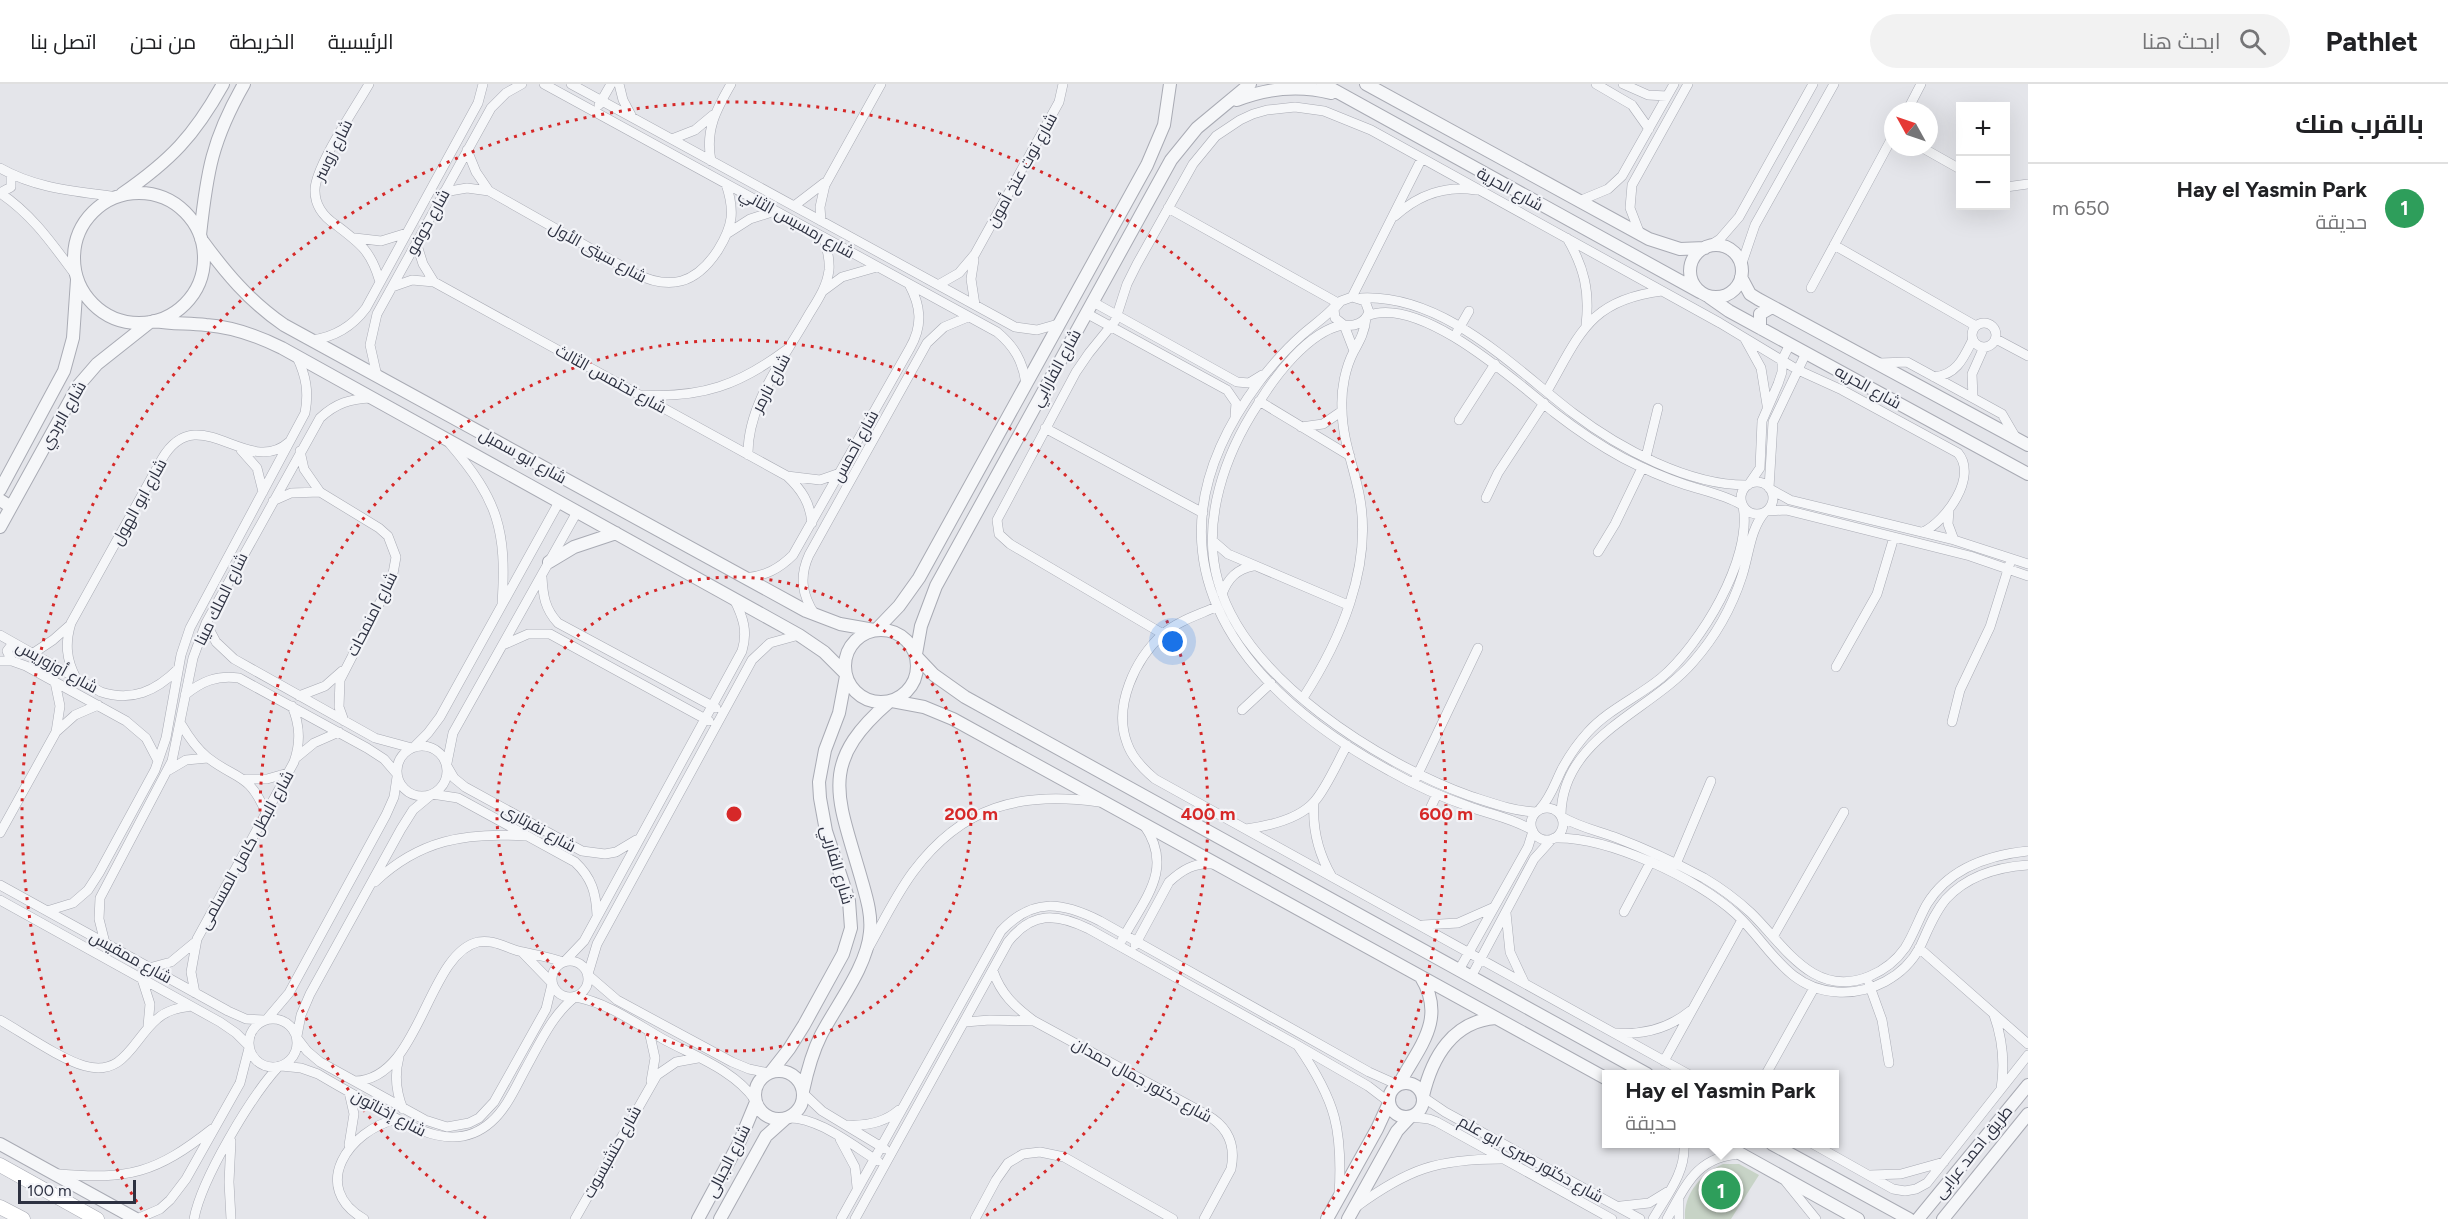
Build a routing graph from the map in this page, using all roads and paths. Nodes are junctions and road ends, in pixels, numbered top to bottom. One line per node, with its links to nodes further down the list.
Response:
1 (223, 84): 64 (street)
2 (244, 84): 76 (street)
3 (369, 84): 78 (street, شارع زوسر)
4 (483, 84): 35 (street, شارع خوفو)
5 (522, 84): 39 (street, شارع خوفو)
6 (544, 84): 32 (street, شارع رمسيس الثاني)
7 (571, 84): 25 (street, شارع رمسيس الثاني)
8 (595, 84): 25 (street)
9 (611, 84): 29 (street)
10 (619, 84): 37 (street)
11 (731, 84): 36 (street)
12 (881, 84): 54 (street)
13 (1062, 84): 83 (street, شارع توت عنخ أمون)
14 (1170, 84): 52 (street, شارع الفارابي)
15 (1250, 84): 30 (street, شارع الفارابي)
16 (1323, 84): 26 (street, شارع الحرية)
17 (1366, 84): 47 (street, شارع الحرية)
18 (1596, 84): 28 (street)
19 (1674, 84): 27 (street)
20 (1688, 84): 53 (street)
21 (1813, 84): 33 (street)
22 (1834, 84): 38 (street)
23 (1921, 84): 31 (street)
24 (1627, 86): 27 (street); 28 (street)
25 (590, 94): 29 (street, شارع رمسيس الثاني); 32 (street)
26 (1344, 96): 30 (street, شارع الفارابي); 57 (street, شارع الحرية)
27 (1667, 96): 40 (street)
28 (1624, 100): 40 (street)
29 (602, 101): 34 (street); 37 (street, شارع رمسيس الثاني)
30 (1230, 102): 56 (street, شارع الفارابي)
31 (1912, 102)
32 (583, 106): 34 (street, شارع رمسيس الثاني)
33 (1798, 110): 38 (street); 66 (street)
34 (595, 112): 55 (street, شارع رمسيس الثاني)
35 (472, 113): 39 (street); 73 (street, شارع خوفو)
36 (714, 113): 41 (street); 46 (street)
37 (633, 117): 41 (street, شارع رمسيس الثاني)
38 (1814, 119): 69 (street)
39 (484, 120): 42 (street, شارع خوفو)
40 (1649, 129): 50 (street)
41 (672, 139): 46 (street, شارع رمسيس الثاني)
42 (467, 150): 61 (street, شارع سيتى الأول); 62 (street, شارع خوفو)
43 (1884, 153): 81 (street)
44 (1937, 156): 48 (street)
45 (1422, 158): 60 (street); 68 (street); 71 (street)
46 (711, 160): 67 (street, شارع رمسيس الثاني)
47 (1512, 164): 57 (street); 65 (street, شارع الحرية)
48 (1956, 167)
49 (0, 168): 51 (street)
50 (1627, 168): 53 (street); 65 (street)
51 (11, 175): 63 (street); 64 (street)
52 (1141, 175): 56 (street); 111 (street, شارع الفارابي)
53 (1638, 175): 75 (street)
54 (828, 179): 67 (street); 72 (street)
55 (726, 184): 70 (street, شارع رمسيس الثاني); 74 (street)
56 (1158, 184): 98 (street, شارع الفارابي)
57 (1501, 184): 84 (street, شارع الحرية)
58 (2028, 184): 59 (street)
59 (2010, 186)
60 (1480, 190): 71 (street); 77 (street)
61 (489, 191): 62 (street, شارع سيتى الأول); 74 (street, شارع سيتى الأول)
62 (444, 192): 80 (street, شارع خوفو)
63 (0, 193): 87 (street)
64 (118, 196): 76 (street); 87 (street)
65 (1579, 201): 75 (street, شارع الحرية)
66 (1749, 201): 69 (street); 82 (street)
67 (794, 206): 72 (street, شارع رمسيس الثاني)
68 (1168, 208): 99 (street); 106 (street)
69 (1764, 210): 86 (street)
70 (775, 211): 74 (street, شارع سيتى الأول); 79 (street, شارع رمسيس الثاني)
71 (1391, 219): 97 (street)
72 (821, 221): 91 (street, شارع رمسيس الثاني)
73 (407, 233): 78 (street); 88 (street, شارع خوفو)
74 (728, 233)
75 (1644, 236): 82 (street, شارع الحرية); 84 (street)
76 (201, 237): 110 (street); 123 (street, شارع ابو سمبل)
77 (1567, 237): 95 (street); 113 (street)
78 (355, 238): 88 (street, شارع زوسر)
79 (824, 238): 85 (street, شارع رمسيس الثاني); 94 (street, شارع نارمر)
80 (416, 242): 89 (street); 92 (street, شارع خوفو)
81 (1834, 245): 93 (street); 114 (street)
82 (1707, 247): 86 (street); 96 (street)
83 (975, 254): 91 (street, شارع توت عنخ أمون); 100 (street, شارع توت عنخ أمون)
84 (1638, 259): 96 (street, شارع الحرية)
85 (877, 267): 90 (street, شارع رمسيس الثاني); 94 (street, شارع نارمر)
86 (1741, 272): 96 (street); 101 (street, شارع الحريه)
87 (77, 278): 110 (street); 182 (street, شارع البردي)
88 (380, 282): 102 (street, شارع خوفو)
89 (434, 282): 92 (street); 146 (street, شارع تحتمس الثالث)
90 (909, 284): 107 (street, شارع رمسيس الثاني); 156 (street, شارع أحمس)
91 (938, 285): 100 (street, شارع رمسيس الثاني)
92 (392, 287): 104 (street, شارع خوفو)
93 (1811, 288)
94 (823, 291): 125 (street, شارع نارمر)
95 (1662, 291): 113 (street); 119 (street)
96 (1704, 294): 117 (street, شارع الحريه)
97 (1356, 298): 99 (street); 108 (street); 116 (street)
98 (1093, 302): 105 (street, شارع الفارابي); 106 (street)
99 (1337, 304): 112 (street); 137 (street)
100 (975, 305): 109 (street, شارع رمسيس الثاني)
101 (1772, 307): 117 (street); 135 (street, شارع الحريه)
102 (366, 308): 104 (street); 123 (street, شارع خوفو)
103 (1470, 311): 116 (street)
104 (377, 314): 140 (street, شارع خوفو)
105 (1086, 314): 115 (street); 170 (street, شارع الفارابي)
106 (1118, 315): 115 (street); 127 (street)
107 (968, 317): 118 (street, شارع رمسيس الثاني); 158 (street, شارع أحمس)
108 (1367, 317): 112 (street); 120 (street); 128 (street)
109 (1003, 321): 111 (street, شارع رمسيس الثاني); 118 (street)
110 (152, 322): 131 (street, شارع ابو سمبل); 188 (street, شارع البردي)
111 (1059, 324): 143 (street, شارع الفارابي)
112 (1343, 325): 128 (street); 149 (street)
113 (1586, 325): 144 (street)
114 (1976, 326): 121 (street); 122 (street)
115 (1111, 327): 132 (street); 162 (street)
116 (1460, 328): 120 (street); 144 (street)
117 (1760, 328): 124 (street, شارع الحريه)
118 (997, 332): 143 (street, شارع رمسيس الثاني)
119 (1742, 335): 133 (street); 151 (street)
120 (1454, 338): 134 (street)
121 (1973, 339): 126 (street); 136 (street)
122 (1996, 339): 126 (street); 130 (street)
123 (311, 340): 140 (street, شارع ابو سمبل)
124 (1790, 344): 129 (street, شارع الحريه); 133 (street)
125 (791, 347): 146 (street, شارع نارمر); 171 (street, شارع نارمر)
126 (1984, 347): 139 (street)
127 (1178, 350): 132 (street); 142 (street)
128 (1354, 351): 153 (street)
129 (1806, 353): 138 (street); 178 (street, شارع الحريه)
130 (2028, 356)
131 (297, 357): 147 (street, شارع ابو سمبل); 154 (street, شارع الملك مينا)
132 (1172, 360): 145 (street)
133 (1782, 360): 138 (street); 151 (street)
134 (1495, 363): 150 (street); 159 (street)
135 (1880, 363): 141 (street); 164 (street, شارع الحريه)
136 (1958, 367): 139 (street); 141 (street)
137 (1269, 370): 142 (street); 160 (street)
138 (1798, 370): 181 (street); 190 (street)
139 (1972, 374): 148 (street)
140 (377, 376): 155 (street, شارع ابو سمبل)
141 (1934, 376): 148 (street)
142 (1237, 382): 145 (street)
143 (1026, 384): 166 (street, شارع الفارابي)
144 (1546, 391): 174 (street)
145 (1231, 393): 160 (street)
146 (639, 395): 171 (street, شارع تحتمس الثالث)
147 (371, 398): 157 (street, شارع الملك مينا); 163 (street, شارع ابو سمبل)
148 (1973, 398): 164 (street)
149 (1259, 401): 161 (street); 175 (street)
150 (1544, 404): 176 (street); 185 (street)
151 (1767, 406): 180 (street)
152 (1658, 408): 174 (street)
153 (1342, 411): 161 (street); 173 (street)
154 (305, 413): 157 (street); 165 (street, شارع الملك مينا)
155 (447, 414): 163 (street); 198 (street, شارع ابو سمبل)
156 (873, 415): 158 (street); 177 (street, شارع أحمس)
157 (320, 418): 169 (street, شارع الملك مينا)
158 (884, 420): 217 (street, شارع أحمس)
159 (1460, 420)
160 (1234, 423): 172 (street)
161 (1301, 426): 173 (street)
162 (1046, 428): 193 (street); 223 (street)
163 (441, 437): 187 (street, شارع ابو سمبل); 215 (street)
164 (2016, 438): 167 (street, شارع الحريه)
165 (293, 439): 168 (street, شارع ابو الهول); 184 (street, شارع الملك مينا)
166 (993, 442): 170 (street); 222 (street, شارع الفارابي)
167 (2028, 445)
168 (240, 448): 184 (street, شارع ابو الهول); 219 (street, شارع ابو الهول)
169 (300, 451): 183 (street, شارع امنمحات); 186 (street, شارع الملك مينا)
170 (1010, 451): 231 (street, شارع الفارابي)
171 (748, 455): 179 (street, شارع تحتمس الثالث)
172 (1218, 455): 175 (street); 193 (street)
173 (1350, 456): 214 (street)
174 (1649, 459): 176 (street); 180 (street)
175 (1229, 460): 201 (street)
176 (1645, 469): 189 (street); 202 (street)
177 (840, 473): 179 (street, شارع تحتمس الثالث); 194 (street, شارع أحمس)
178 (2028, 474)
179 (787, 476): 194 (street, شارع تحتمس الثالث)
180 (1748, 485): 181 (street); 189 (street)
181 (1770, 489): 192 (street); 196 (street)
182 (0, 490)
183 (320, 492): 186 (street); 234 (street, شارع امنمحات)
184 (263, 493): 237 (street, شارع الملك مينا)
185 (1486, 498)
186 (273, 501): 220 (street, شارع الملك مينا)
187 (559, 502): 191 (street, شارع ابو سمبل); 215 (street)
188 (6, 504): 195 (street, شارع البردي)
189 (1743, 506): 192 (street); 218 (street)
190 (1950, 508): 196 (street); 200 (street)
191 (577, 512): 197 (street, شارع ابو سمبل); 205 (street)
192 (1766, 512): 199 (street); 221 (street)
193 (1203, 513): 216 (street)
194 (812, 523): 211 (street, شارع أحمس)
195 (0, 527)
196 (1923, 532): 200 (street)
197 (616, 533): 203 (street, شارع ابو سمبل); 205 (street)
198 (664, 534): 203 (street); 211 (street, شارع ابو سمبل)
199 (1894, 537): 208 (street); 235 (street)
200 (1954, 540): 204 (street)
201 (1213, 541): 207 (street); 212 (street)
202 (1598, 552)
203 (653, 554): 213 (street, شارع ابو سمبل)
204 (2011, 557): 206 (street); 208 (street)
205 (549, 562): 209 (street)
206 (2028, 564)
207 (1254, 566): 212 (street); 214 (street)
208 (2008, 568): 210 (street); 260 (street)
209 (542, 575): 228 (street); 253 (street)
210 (2028, 576)
211 (745, 578): 217 (street, شارع ابو سمبل)
212 (1221, 594): 226 (street)
213 (734, 599): 225 (street, شارع ابو سمبل); 253 (street)
214 (1348, 605): 248 (street)
215 (502, 606): 266 (street)
216 (1216, 607): 223 (street); 226 (street)
217 (815, 615): 222 (street, شارع ابو سمبل)
218 (1711, 617): 221 (street); 236 (street)
219 (71, 623): 230 (street, شارع ابو الهول); 241 (street, شارع ابو الهول)
220 (206, 623): 238 (street); 245 (street, شارع الملك مينا)
221 (1721, 623): 240 (street)
222 (875, 630): 231 (street); 239 (street)
223 (1163, 634): 288 (street)
224 (0, 635): 227 (street, شارع أوزوريس)
225 (799, 635): 239 (street, شارع ابو سمبل); 255 (street)
226 (1243, 642): 244 (street); 248 (street)
227 (16, 645): 230 (street, شارع أوزوريس); 233 (street)
228 (503, 645): 258 (street); 270 (street)
229 (1478, 648): 273 (street)
230 (32, 654): 241 (street, شارع أوزوريس)
231 (916, 655): 249 (street); 306 (street)
232 (0, 661): 233 (street, شارع أوزوريس)
233 (12, 661): 242 (street, شارع أوزوريس)
234 (346, 666): 247 (street, شارع امنمحات); 259 (street, شارع امنمحات)
235 (1836, 667)
236 (1672, 668): 240 (street); 250 (street)
237 (178, 669): 246 (street, شارع أوزوريس); 268 (street, شارع الملك مينا)
238 (254, 670): 243 (street); 247 (street)
239 (846, 675): 249 (street); 371 (street, شارع الفاربي)
240 (1680, 676): 256 (street)
241 (76, 678): 246 (street, شارع أوزوريس)
242 (55, 682): 251 (street, شارع أوزوريس); 263 (street)
243 (250, 683): 245 (street); 252 (street)
244 (1270, 683): 254 (street); 265 (street)
245 (185, 695): 261 (street, شارع الملك مينا)
246 (115, 696): 257 (street)
247 (298, 696): 259 (street)
248 (1303, 698): 273 (street)
249 (890, 701): 281 (street); 328 (street, شارع الفاربي)
250 (1625, 703): 256 (street); 282 (street)
251 (98, 705): 257 (street, شارع أوزوريس); 263 (street)
252 (292, 706): 264 (street); 269 (street, شارع البطل كامل المسلمى)
253 (712, 706): 255 (street); 258 (street)
254 (1242, 710)
255 (723, 712): 262 (street)
256 (1631, 712): 286 (street)
257 (114, 714): 268 (street, شارع أوزوريس)
258 (705, 719): 262 (street); 292 (street)
259 (344, 721): 266 (street)
260 (1952, 722)
261 (181, 723): 267 (street); 271 (street, شارع الملك مينا)
262 (716, 725): 334 (street)
263 (56, 732): 290 (street)
264 (339, 732): 269 (street, شارع البطل كامل المسلمى); 274 (street)
265 (1347, 745): 277 (street); 280 (street)
266 (413, 747): 270 (street); 274 (street)
267 (208, 758): 271 (street); 275 (street)
268 (158, 761): 300 (street, شارع الملك مينا)
269 (294, 762): 272 (street, شارع البطل كامل المسلمى)
270 (447, 765): 278 (street); 292 (street, شارع نفرتارى)
271 (168, 772): 303 (street, شارع الملك مينا)
272 (288, 772): 275 (street); 285 (street, شارع البطل كامل المسلمى)
273 (1418, 774): 277 (street); 282 (street)
274 (397, 775): 278 (street); 349 (street)
275 (246, 779): 285 (street)
276 (1711, 781): 298 (street)
277 (1413, 783): 279 (street)
278 (432, 794): 291 (street, شارع نفرتارى); 305 (street)
279 (1437, 794): 283 (street); 289 (street)
280 (1314, 802): 288 (street); 302 (street)
281 (1106, 803): 287 (street); 328 (street)
282 (1538, 810): 286 (street); 289 (street)
283 (1430, 811)
284 (1844, 812): 317 (street)
285 (266, 813): 318 (street, شارع البطل كامل المسلمى)
286 (1562, 816): 293 (street); 298 (street)
287 (1143, 823): 297 (street); 316 (street)
288 (1246, 830): 302 (street)
289 (1533, 831): 293 (street); 308 (street)
290 (0, 833)
291 (529, 837): 305 (street); 313 (street, شارع نفرتارى)
292 (640, 837): 313 (street)
293 (1553, 839): 296 (street); 310 (street)
294 (2028, 851): 295 (street)
295 (1977, 862): 301 (street); 337 (street)
296 (1650, 863): 298 (street); 311 (street)
297 (1219, 864): 312 (street); 320 (street)
298 (1669, 864): 314 (street); 317 (street)
299 (2028, 865): 301 (street)
300 (99, 873): 303 (street); 309 (street, شارع الملك مينا)
301 (1983, 874): 324 (street)
302 (1332, 877): 315 (street)
303 (109, 879): 321 (street, شارع الملك مينا)
304 (0, 885): 309 (street, شارع ممفيس)
305 (367, 890): 356 (street)
306 (1323, 896): 312 (street); 332 (street)
307 (0, 900): 338 (street, شارع ممفيس)
308 (1495, 907): 315 (street); 327 (street)
309 (47, 911): 321 (street, شارع ممفيس)
310 (1506, 912): 329 (street); 340 (street)
311 (1624, 912)
312 (1312, 915): 335 (street)
313 (597, 916): 330 (street)
314 (1742, 920): 341 (street); 346 (street)
315 (1418, 925): 327 (street)
316 (1125, 934): 319 (street); 320 (street); 322 (street)
317 (1773, 937): 337 (street)
318 (197, 939): 331 (street, شارع البطل كامل المسلمى); 343 (street, شارع البطل كامل المسلمى)
319 (995, 941): 323 (street); 383 (street)
320 (1137, 941): 326 (street); 375 (street)
321 (105, 943): 331 (street, شارع ممفيس)
322 (1119, 946): 323 (street); 326 (street)
323 (1006, 947): 333 (street)
324 (1919, 948): 342 (street); 347 (street)
325 (522, 952): 330 (street); 339 (street); 361 (street)
326 (1131, 952): 357 (street)
327 (1469, 952): 329 (street); 332 (street)
328 (865, 955): 378 (street, شارع الفاربي)
329 (1481, 959): 336 (street); 340 (street)
330 (563, 962): 334 (street); 339 (street)
331 (149, 968): 343 (street, شارع ممفيس)
332 (1459, 970): 336 (street)
333 (993, 971): 351 (street, شارع دكتور جمال حمدان); 352 (street)
334 (588, 975): 344 (street); 371 (street)
335 (1421, 976): 348 (street); 375 (street)
336 (1471, 977): 359 (street)
337 (1867, 978): 342 (street)
338 (142, 979): 345 (street, شارع ممفيس); 353 (street)
339 (552, 983): 344 (street); 384 (street, شارع إخناتون)
340 (1526, 984): 355 (street)
341 (1814, 988): 342 (street); 370 (street)
342 (1871, 988): 365 (street)
343 (195, 993): 349 (street, شارع ممفيس)
344 (575, 997): 354 (street); 387 (street, شارع إخناتون)
345 (191, 1006): 353 (street); 360 (street, شارع ممفيس)
346 (1693, 1009): 355 (street); 364 (street)
347 (1993, 1013): 358 (street); 379 (street)
348 (1496, 1018): 367 (street); 380 (street)
349 (266, 1019): 356 (street); 360 (street)
350 (0, 1020): 353 (street)
351 (1034, 1021): 352 (street, شارع دكتور جمال حمدان); 430 (street, شارع دكتور جمال حمدان)
352 (964, 1022): 400 (street)
353 (147, 1029)
354 (649, 1031): 363 (street); 374 (street, شارع حتشبسوت)
355 (1614, 1033): 364 (street)
356 (297, 1037): 366 (street); 373 (street, شارع إخناتون)
357 (1297, 1044): 382 (street); 413 (street)
358 (2028, 1044)
359 (1594, 1046): 367 (street); 368 (street)
360 (249, 1047): 366 (street); 390 (street)
361 (399, 1055): 373 (street); 384 (street)
362 (2028, 1055): 379 (street)
363 (698, 1058): 374 (street, شارع حتشبسوت); 381 (street)
364 (1664, 1061): 369 (street)
365 (1889, 1063)
366 (280, 1066): 377 (street, شارع إخناتون); 391 (street)
367 (1583, 1066): 372 (street)
368 (1639, 1070)
369 (1681, 1070)
370 (1771, 1070)
371 (770, 1073): 378 (street); 381 (street)
372 (1602, 1076)
373 (353, 1081): 384 (street, شارع إخناتون)
374 (650, 1084): 423 (street, شارع حتشبسوت)
375 (1398, 1084): 380 (street); 382 (street)
376 (2028, 1085): 440 (street, طريق احمد عرابى)
377 (349, 1092): 387 (street, شارع إخناتون); 399 (street)
378 (803, 1092): 388 (street); 389 (street)
379 (2001, 1092): 404 (street)
380 (1423, 1096): 386 (street); 414 (street, شارع دكتور صبرى ابو علم)
381 (755, 1101): 388 (street); 424 (street, شارع الجبالى)
382 (1389, 1103): 386 (street); 413 (street)
383 (903, 1107): 389 (street); 394 (street)
384 (403, 1109)
385 (2028, 1114): 441 (street, طريق احمد عرابى)
386 (1411, 1117): 403 (street, شارع دكتور صبرى ابو علم); 416 (street)
387 (397, 1119): 399 (street)
388 (786, 1119): 392 (street); 425 (street, شارع الجبالى)
389 (846, 1125): 394 (street)
390 (216, 1126): 407 (street); 419 (street)
391 (231, 1137): 420 (street); 421 (street)
392 (839, 1137): 402 (street); 410 (street)
393 (0, 1144): 407 (street)
394 (881, 1146): 400 (street); 402 (street)
395 (1684, 1148): 411 (street)
396 (1732, 1148): 401 (street)
397 (1781, 1148): 439 (street)
398 (1822, 1148): 409 (street)
399 (348, 1149): 422 (street)
400 (892, 1153): 406 (street)
401 (1742, 1154): 408 (street); 412 (street)
402 (874, 1158): 406 (street); 410 (street)
403 (1503, 1158): 416 (street); 432 (street, شارع دكتور صبرى ابو علم)
404 (1945, 1162): 409 (street); 409 (street)
405 (0, 1165): 418 (main road)
406 (885, 1165): 427 (street)
407 (54, 1174): 419 (street)
408 (1780, 1175): 437 (street); 438 (street)
409 (1870, 1175)
410 (857, 1190): 426 (street)
411 (1669, 1191): 414 (street); 434 (street)
412 (1680, 1197): 435 (street); 436 (street)
413 (1338, 1199): 431 (street)
414 (1616, 1206): 433 (street, شارع دكتور صبرى ابو علم)
415 (0, 1207): 417 (main road)
416 (1351, 1214)
417 (23, 1219)
418 (97, 1219)
419 (136, 1219)
420 (194, 1219)
421 (231, 1219)
422 (364, 1219)
423 (575, 1219)
424 (698, 1219)
425 (720, 1219)
426 (841, 1219)
427 (855, 1219)
428 (975, 1219): 429 (street)
429 (1173, 1219)
430 (1204, 1219)
431 (1327, 1219)
432 (1612, 1219)
433 (1640, 1219)
434 (1653, 1219)
435 (1667, 1219)
436 (1679, 1219)
437 (1816, 1219)
438 (1858, 1219)
439 (1909, 1219)
440 (1918, 1219)
441 (1943, 1219)

